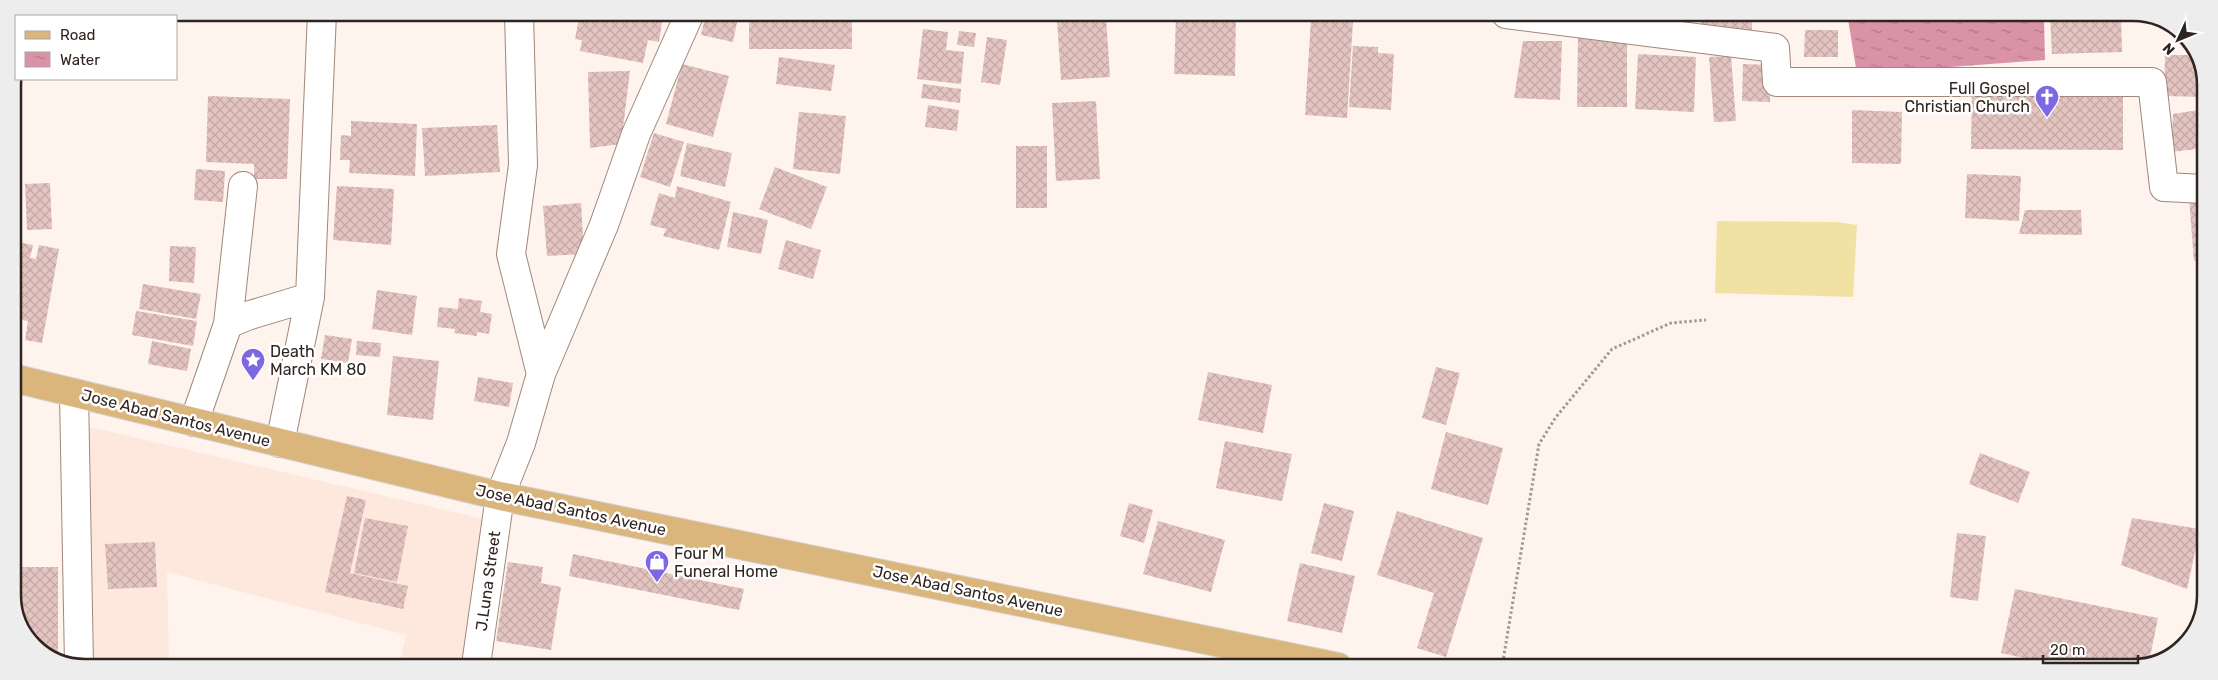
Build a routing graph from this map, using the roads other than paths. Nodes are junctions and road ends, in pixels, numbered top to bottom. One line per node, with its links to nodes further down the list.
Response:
1 (322, 21): 7 (street)
2 (519, 21): 9 (street)
3 (686, 21): 9 (street, J.Luna Street)
4 (1561, 21): 6 (street)
5 (243, 186): 8 (street)
6 (2197, 189)
7 (310, 297): 8 (street); 13 (street)
8 (228, 324): 12 (street)
9 (542, 374): 14 (street, J.Luna Street)
10 (21, 380): 11 (main road, Jose Abad Santos Avenue)
11 (74, 393): 12 (main road, Jose Abad Santos Avenue); 15 (street)
12 (194, 422): 13 (main road, Jose Abad Santos Avenue)
13 (280, 443): 14 (main road, Jose Abad Santos Avenue)
14 (500, 496): 16 (street, J.Luna Street); 17 (main road, Jose Abad Santos Avenue)
15 (79, 658)
16 (477, 659)
17 (1303, 659)

